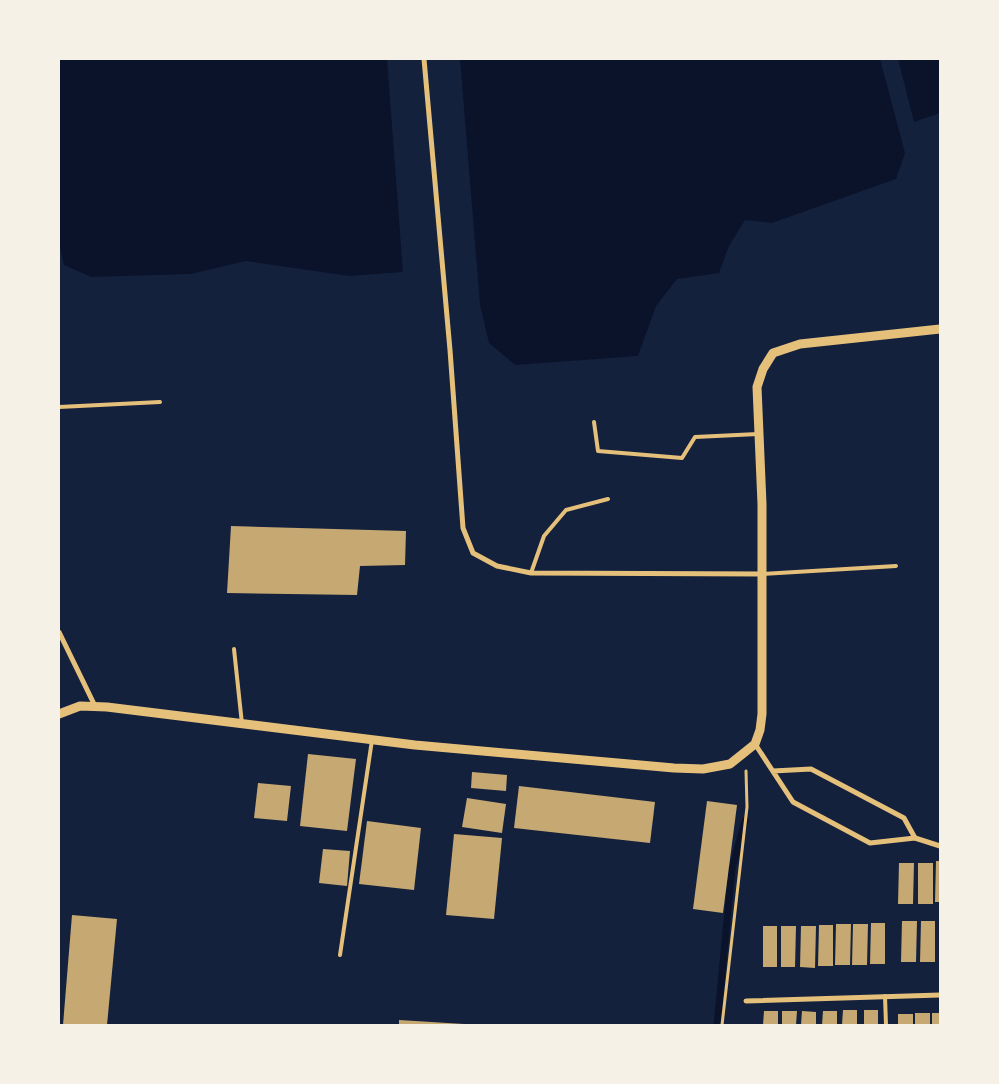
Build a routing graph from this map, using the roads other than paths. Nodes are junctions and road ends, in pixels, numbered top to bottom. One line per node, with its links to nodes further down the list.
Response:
1 (424, 59): 9 (street)
2 (940, 329): 6 (street)
3 (160, 402): 4 (lane)
4 (59, 407)
5 (594, 422): 6 (lane)
6 (758, 434): 10 (street)
7 (608, 500): 9 (lane)
8 (896, 566): 10 (lane)
9 (531, 573): 10 (street)
10 (762, 574): 17 (street)
11 (59, 632): 13 (street)
12 (234, 649): 15 (lane)
13 (95, 707): 14 (street); 15 (street)
14 (59, 714)
15 (242, 724): 16 (street)
16 (372, 740): 17 (street); 21 (lane)
17 (755, 744): 18 (street)
18 (773, 771): 19 (street); 19 (street)
19 (915, 838): 20 (street)
20 (940, 846)
21 (340, 955)
22 (940, 994): 23 (street)
23 (885, 996): 24 (street); 25 (lane)
24 (746, 1001)
25 (886, 1025)

